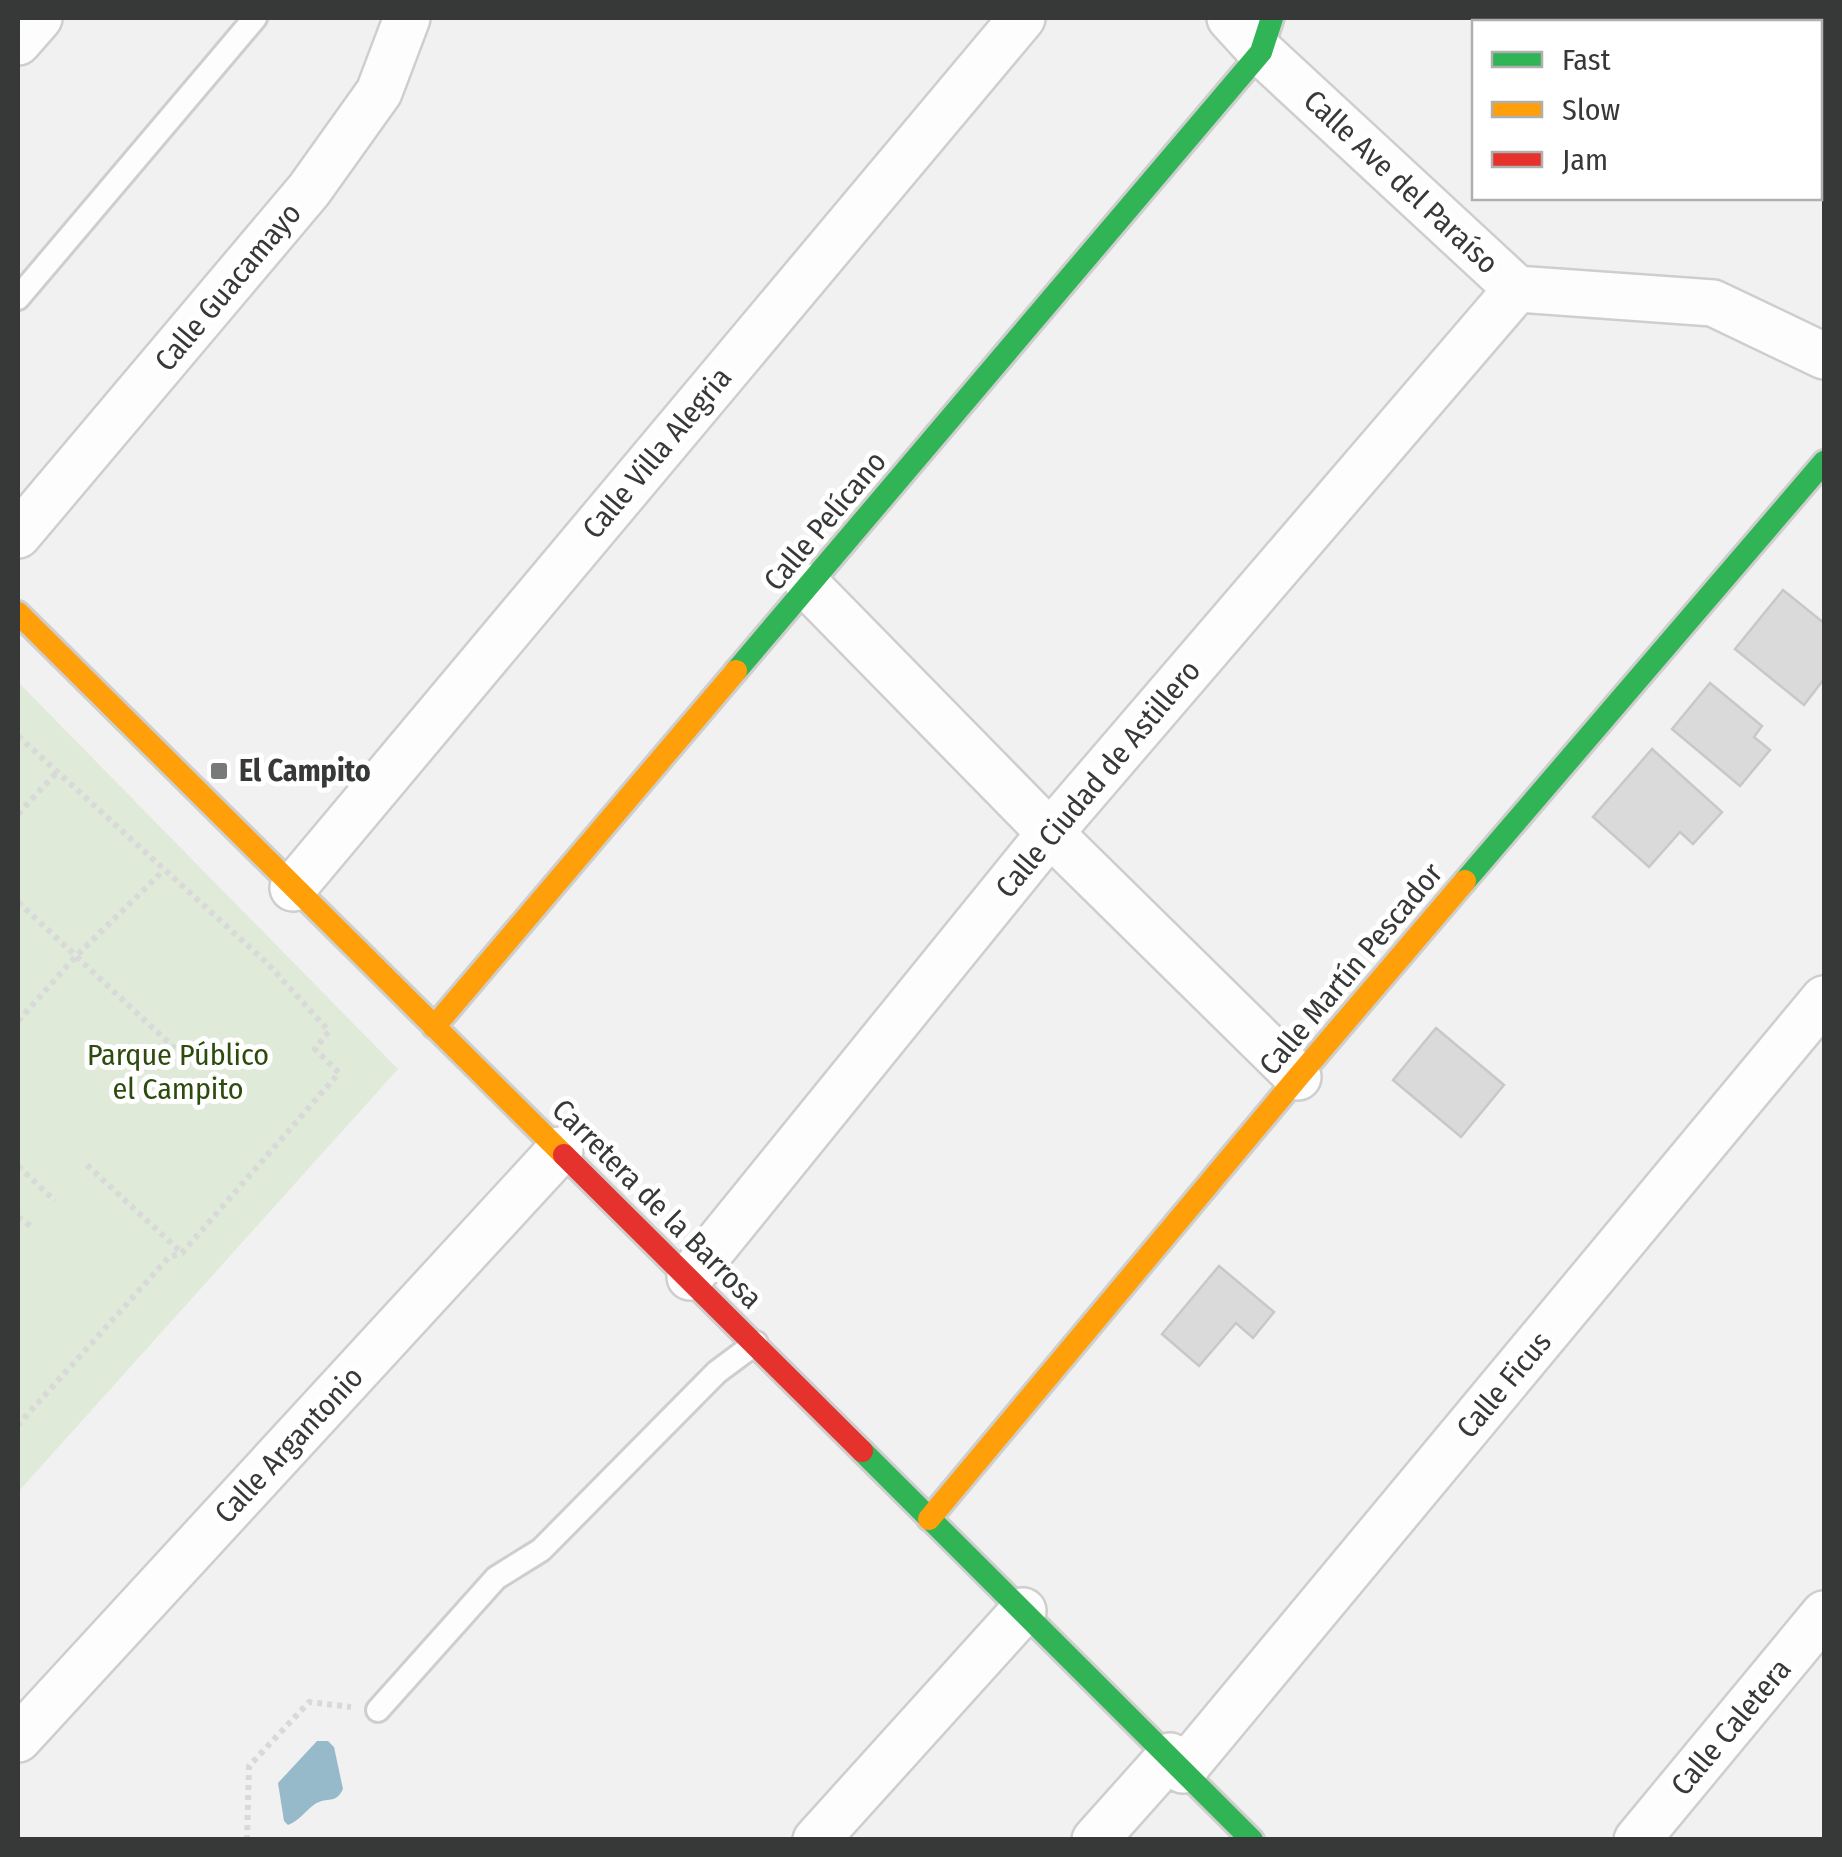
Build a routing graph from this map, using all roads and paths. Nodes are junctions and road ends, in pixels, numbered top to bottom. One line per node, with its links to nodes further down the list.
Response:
1 (39, 18): 7 (street)
2 (255, 18): 9 (lane)
3 (407, 18): 12 (street, Calle Guacamayo)
4 (1022, 18): 20 (street, Calle Villa Alegria)
5 (1230, 18): 6 (street, Calle Ave del Paraíso)
6 (1267, 35): 8 (street, Calle Ave del Paraíso); 13 (street, Calle Pelícano)
7 (18, 42)
8 (1517, 288): 10 (street, Calle Ave del Paraíso); 18 (street, Calle Ciudad de Astillero)
9 (18, 298)
10 (1824, 356)
11 (1824, 462): 28 (street, Calle Martín Pescador)
12 (18, 536)
13 (809, 587): 18 (street); 26 (street, Calle Pelícano)
14 (18, 613): 20 (street, Carretera de la Barrosa)
15 (18, 736): 16 (path)
16 (57, 772): 17 (path); 19 (path)
17 (18, 814)
18 (1050, 832): 28 (street); 36 (street, Calle Ciudad de Astillero)
19 (164, 870): 23 (path); 35 (path)
20 (292, 888): 26 (street, Carretera de la Barrosa)
21 (21, 905): 22 (path); 23 (path)
22 (18, 915)
23 (76, 956): 25 (path); 27 (path)
24 (1824, 999): 44 (street, Calle Ficus)
25 (18, 1021)
26 (434, 1027): 29 (street, Carretera de la Barrosa)
27 (184, 1058)
28 (1298, 1077): 39 (street, Calle Martín Pescador)
29 (560, 1150): 36 (street, Carretera de la Barrosa); 43 (street, Calle Argantonio)
30 (88, 1165): 35 (path)
31 (18, 1166): 32 (path)
32 (56, 1200)
33 (18, 1217): 34 (path)
34 (32, 1226)
35 (182, 1253): 38 (path)
36 (690, 1277): 37 (street, Carretera de la Barrosa)
37 (756, 1343): 39 (street, Carretera de la Barrosa); 42 (lane)
38 (18, 1425)
39 (929, 1519): 40 (street, Carretera de la Barrosa)
40 (1023, 1612): 44 (street, Carretera de la Barrosa); 46 (street)
41 (1824, 1614): 49 (street, Calle Caletera)
42 (378, 1710): 45 (path)
43 (18, 1740)
44 (1176, 1763): 47 (street, Calle Ficus); 48 (street, Carretera de la Barrosa)
45 (248, 1840)
46 (816, 1840)
47 (1095, 1840)
48 (1252, 1840)
49 (1638, 1840)

